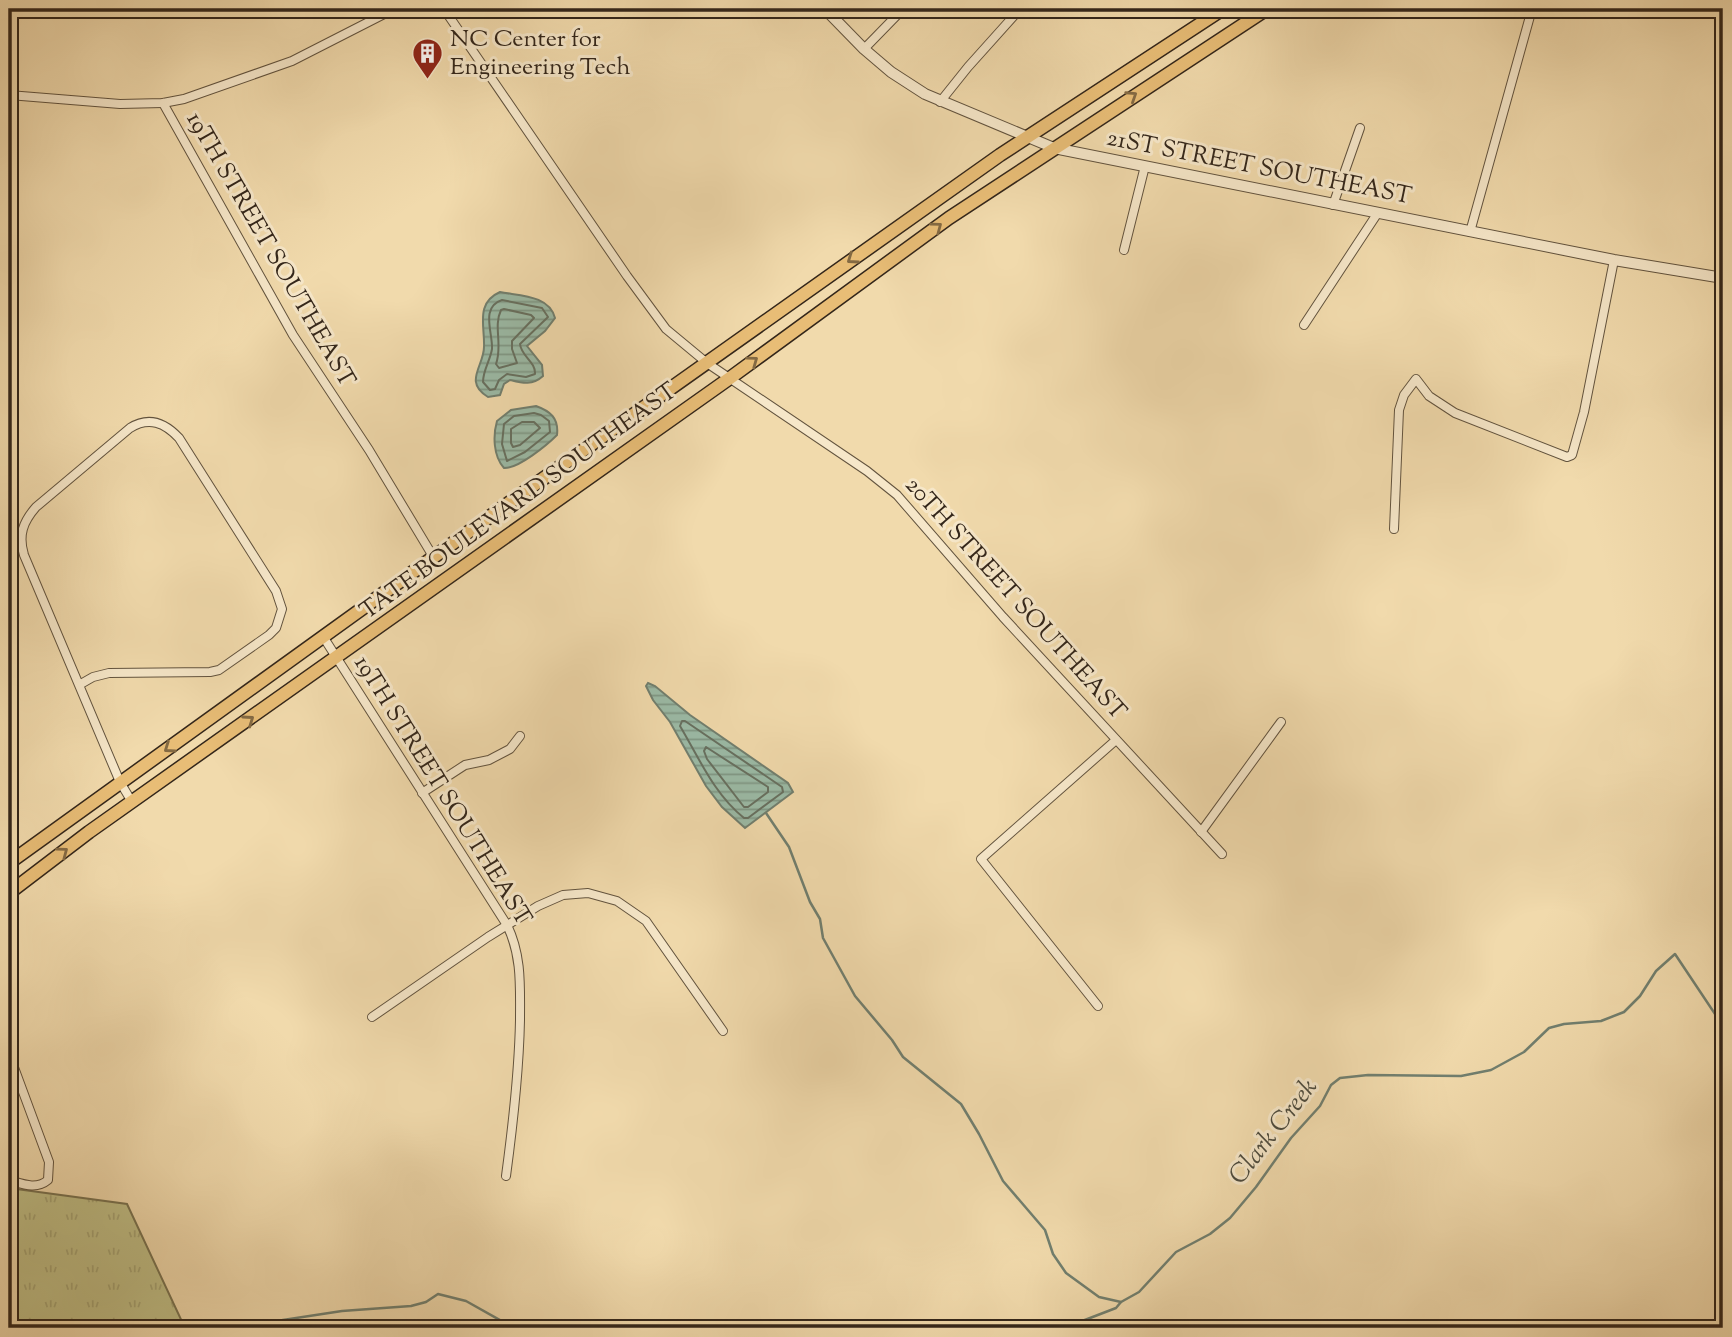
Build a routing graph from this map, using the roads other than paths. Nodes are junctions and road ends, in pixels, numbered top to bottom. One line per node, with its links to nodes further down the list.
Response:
1 (394, 9): 12 (street)
2 (444, 9): 24 (street, 20TH STREET SOUTHEAST)
3 (825, 9): 9 (street, 21ST STREET SOUTHEAST)
4 (903, 9): 9 (street)
5 (1020, 9): 11 (street)
6 (1223, 9): 14 (main road, TATE BOULEVARD SOUTHEAST)
7 (1267, 9): 15 (main road, TATE BOULEVARD SOUTHEAST, one-way to 7)
8 (1532, 9): 19 (street)
9 (864, 49): 11 (street, 21ST STREET SOUTHEAST)
10 (9, 94): 12 (street)
11 (940, 102): 14 (street, 21ST STREET SOUTHEAST)
12 (163, 103): 27 (street, 19TH STREET SOUTHEAST)
13 (1360, 128): 17 (street)
14 (1028, 135): 15 (street, 21ST STREET SOUTHEAST); 24 (main road, TATE BOULEVARD SOUTHEAST, one-way to 24)
15 (1054, 148): 16 (street, 21ST STREET SOUTHEAST); 25 (main road, TATE BOULEVARD SOUTHEAST, one-way to 15)
16 (1145, 166): 17 (street, 21ST STREET SOUTHEAST); 20 (street)
17 (1333, 205): 18 (street, 21ST STREET SOUTHEAST)
18 (1377, 214): 19 (street, 21ST STREET SOUTHEAST); 23 (street)
19 (1470, 232): 21 (street, 21ST STREET SOUTHEAST)
20 (1124, 250)
21 (1614, 260): 22 (street, 21ST STREET SOUTHEAST); 26 (street)
22 (1723, 278)
23 (1304, 325)
24 (707, 363): 25 (street, 20TH STREET SOUTHEAST); 27 (main road, TATE BOULEVARD SOUTHEAST)
25 (730, 378): 29 (main road, TATE BOULEVARD SOUTHEAST); 33 (street, 20TH STREET SOUTHEAST)
26 (1394, 529)
27 (434, 558): 28 (main road, TATE BOULEVARD SOUTHEAST)
28 (324, 638): 29 (street, 19TH STREET SOUTHEAST); 34 (main road, TATE BOULEVARD SOUTHEAST, one-way to 34)
29 (337, 658): 35 (street, 19TH STREET SOUTHEAST); 36 (main road, TATE BOULEVARD SOUTHEAST, one-way to 29)
30 (79, 685): 30 (street); 34 (street)
31 (1281, 722): 37 (street)
32 (520, 736): 35 (street)
33 (1116, 740): 37 (street, 20TH STREET SOUTHEAST); 42 (street)
34 (120, 782): 36 (street); 39 (main road, TATE BOULEVARD SOUTHEAST)
35 (422, 793): 41 (street, 19TH STREET SOUTHEAST)
36 (132, 802): 40 (main road, TATE BOULEVARD SOUTHEAST, one-way to 36)
37 (1201, 831): 38 (street, 20TH STREET SOUTHEAST)
38 (1222, 854)
39 (9, 863)
40 (9, 893)
41 (507, 925): 43 (street); 44 (street); 46 (street, 19TH STREET SOUTHEAST)
42 (1098, 1006)
43 (372, 1017)
44 (723, 1031)
45 (9, 1054): 47 (street)
46 (506, 1176)
47 (9, 1180)

